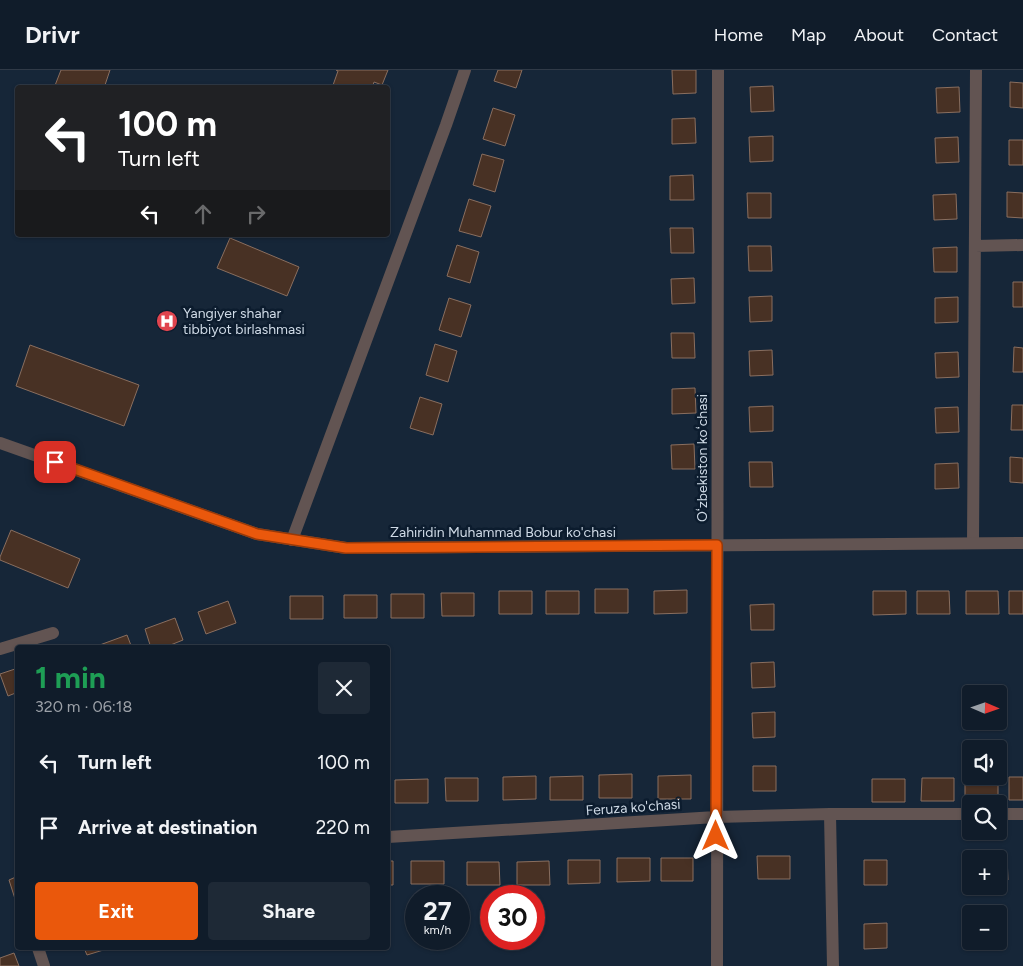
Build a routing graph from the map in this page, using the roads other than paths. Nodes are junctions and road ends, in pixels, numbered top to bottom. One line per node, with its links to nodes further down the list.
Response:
1 (465, 70): 7 (street)
2 (718, 70): 10 (street, Oʻzbekiston koʻchasi)
3 (976, 70): 5 (street)
4 (1023, 245): 5 (street)
5 (975, 246): 8 (street)
6 (0, 443): 7 (street, Zahiridin Muhammad Bobur ko'chasi)
7 (292, 540): 10 (street, Zahiridin Muhammad Bobur ko'chasi)
8 (973, 543): 9 (street, Zahiridin Muhammad Bobur ko'chasi); 10 (street, Zahiridin Muhammad Bobur ko'chasi)
9 (1023, 543)
10 (717, 545): 17 (street, Oʻzbekiston koʻchasi)
11 (53, 633): 12 (street)
12 (0, 649)
13 (830, 814): 14 (street, Feruza ko'chasi); 17 (street, Feruza ko'chasi); 22 (street)
14 (962, 814)
15 (1007, 814): 16 (street)
16 (1023, 814)
17 (716, 817): 18 (street, Feruza ko'chasi); 21 (street, Oʻzbekiston koʻchasi)
18 (390, 838)
19 (39, 950): 20 (street)
20 (44, 966)
21 (717, 966)
22 (833, 966)

